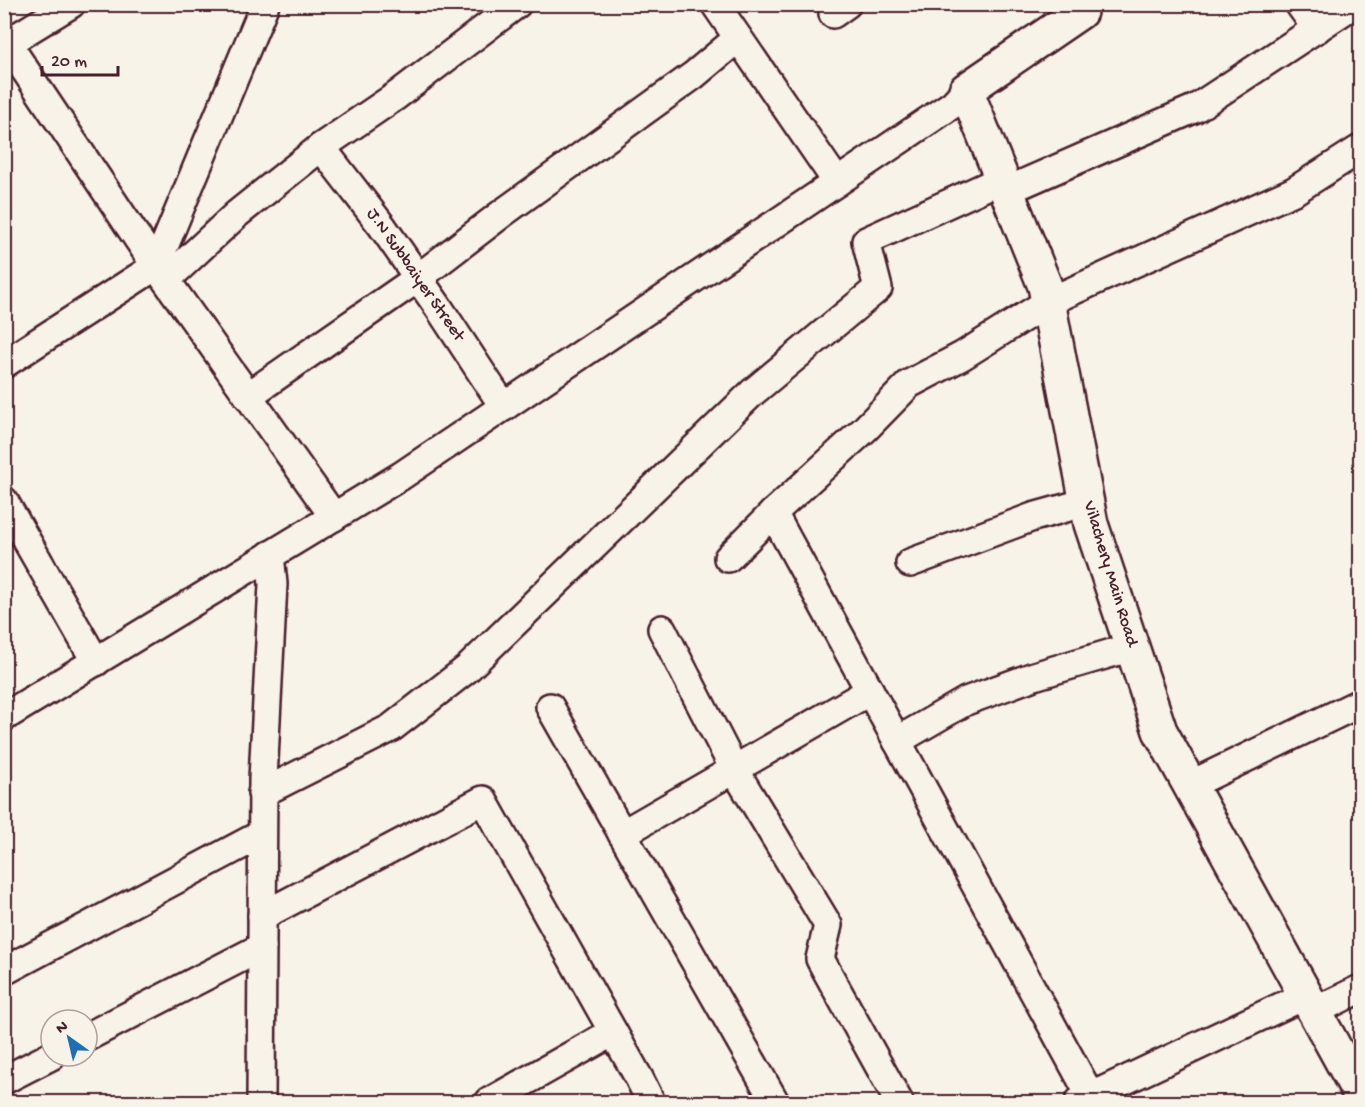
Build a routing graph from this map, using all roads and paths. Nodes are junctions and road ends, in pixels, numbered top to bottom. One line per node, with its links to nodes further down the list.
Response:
1 (70, 4): 10 (street)
2 (265, 4): 16 (street)
3 (517, 4): 12 (street)
4 (715, 4): 9 (street)
5 (1299, 4): 8 (street)
6 (1354, 4): 8 (street)
7 (1083, 7): 11 (main road)
8 (1317, 29): 15 (street)
9 (738, 38): 14 (street); 17 (street)
10 (5, 43): 16 (street)
11 (966, 90): 14 (street); 15 (main road, Vilachery Main Road)
12 (321, 147): 16 (street); 17 (street, J.N Subbaiyer Street)
13 (1360, 148): 18 (street)
14 (837, 182): 21 (street)
15 (1004, 185): 18 (main road, Vilachery Main Road); 40 (street)
16 (161, 273): 19 (street); 20 (street)
17 (418, 278): 20 (street); 21 (street, J.N Subbaiyer Street)
18 (1048, 302): 23 (main road, Vilachery Main Road); 24 (street)
19 (4, 364)
20 (248, 396): 25 (street)
21 (504, 407): 25 (street)
22 (4, 501): 26 (street)
23 (1087, 502): 29 (street); 31 (main road, Vilachery Main Road)
24 (773, 513): 28 (street); 33 (street)
25 (334, 517): 27 (street)
26 (12, 532): 32 (street)
27 (270, 555): 32 (street); 40 (street)
28 (728, 558)
29 (910, 562)
30 (662, 629): 38 (street)
31 (1132, 647): 37 (street); 39 (main road, Vilachery Main Road)
32 (96, 662): 36 (street)
33 (870, 691): 37 (street); 38 (street)
34 (1360, 703): 39 (street)
35 (550, 707): 42 (street)
36 (4, 717)
37 (897, 741): 53 (street)
38 (734, 769): 42 (street); 58 (street)
39 (1190, 785): 47 (main road, Vilachery Main Road)
40 (262, 793): 41 (street)
41 (262, 834): 43 (street); 45 (street)
42 (622, 834): 57 (street)
43 (262, 916): 44 (street); 49 (street)
44 (262, 947): 48 (street); 54 (street)
45 (4, 971)
46 (1360, 989): 47 (street)
47 (1310, 1003): 52 (main road, Vilachery Main Road); 53 (street)
48 (99, 1031)
49 (613, 1032): 55 (street); 56 (street)
50 (39, 1062): 51 (street)
51 (4, 1080)
52 (1360, 1094)
53 (1085, 1100)
54 (261, 1102)
55 (489, 1102)
56 (651, 1102)
57 (775, 1102)
58 (899, 1102)

